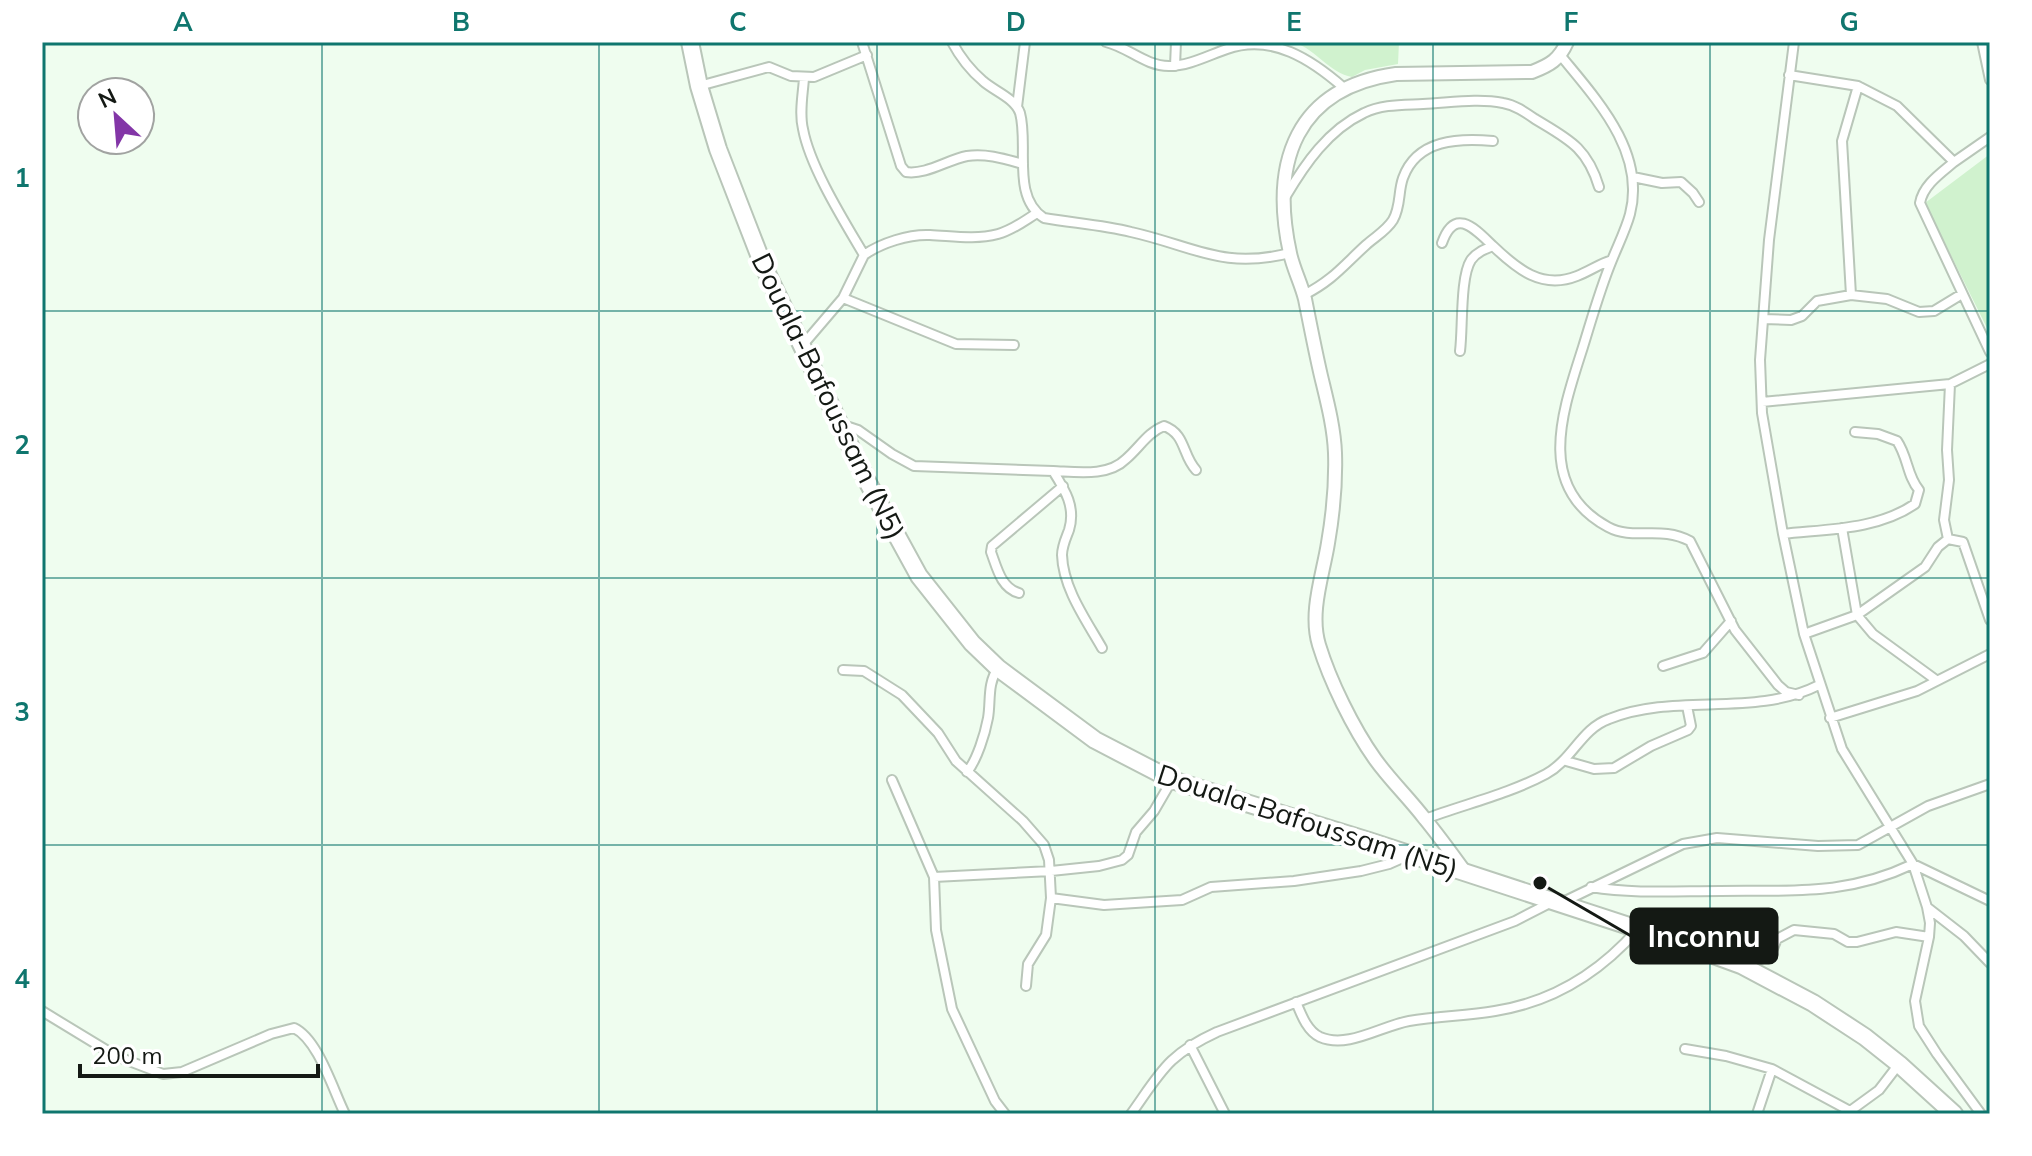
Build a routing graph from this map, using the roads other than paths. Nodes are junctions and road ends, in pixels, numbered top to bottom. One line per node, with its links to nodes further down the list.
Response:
1 (690, 42): 16 (highway, Douala-Bafoussam (N5))
2 (862, 42): 10 (street)
3 (952, 42): 19 (street)
4 (1025, 42): 19 (street)
5 (1106, 42): 12 (street)
6 (1176, 42): 12 (street)
7 (1567, 42): 11 (street)
8 (1794, 42): 13 (street)
9 (1982, 42): 15 (street)
10 (867, 55): 14 (street); 23 (street)
11 (1561, 56): 18 (street); 24 (street)
12 (1175, 66): 18 (street)
13 (1789, 75): 17 (street); 38 (street)
14 (804, 78): 16 (street); 32 (street)
15 (1990, 80)
16 (699, 86): 40 (highway, Douala-Bafoussam (N5))
17 (1858, 86): 22 (street); 36 (street)
18 (1344, 88): 26 (street)
19 (1017, 107): 23 (street)
20 (1990, 137): 22 (street)
21 (1493, 141): 35 (street)
22 (1954, 162): 34 (street)
23 (1023, 164): 28 (street)
24 (1633, 177): 27 (street); 33 (street)
25 (1599, 187): 26 (street)
26 (1283, 201): 31 (street)
27 (1699, 202)
28 (1037, 213): 31 (street); 32 (street)
29 (1442, 243): 30 (street)
30 (1493, 246): 33 (street); 41 (street)
31 (1290, 253): 35 (street)
32 (864, 255): 37 (street)
33 (1612, 260): 57 (street)
34 (1962, 294): 36 (street); 42 (street)
35 (1304, 295): 74 (street)
36 (1851, 295): 38 (street)
37 (843, 298): 39 (street); 40 (street)
38 (1763, 319): 45 (street)
39 (1014, 345)
40 (801, 347): 46 (highway, Douala-Bafoussam (N5))
41 (1460, 351)
42 (1990, 352)
43 (1990, 364): 44 (street)
44 (1950, 384): 45 (street); 53 (street)
45 (1762, 402): 52 (street)
46 (839, 424): 49 (street); 62 (highway, Douala-Bafoussam (N5))
47 (1855, 432): 51 (street)
48 (1196, 470): 49 (street)
49 (1053, 471): 50 (street)
50 (1063, 486): 54 (street); 59 (street)
51 (1842, 528): 52 (street); 55 (street)
52 (1783, 534): 58 (street)
53 (1948, 539): 55 (street); 56 (street)
54 (1019, 593)
55 (1857, 615): 58 (street); 64 (street)
56 (1990, 620)
57 (1731, 621): 61 (street); 66 (street)
58 (1804, 634): 65 (street)
59 (1102, 648)
60 (1990, 654): 64 (street)
61 (1663, 666)
62 (998, 668): 70 (street); 72 (highway, Douala-Bafoussam (N5))
63 (843, 670): 70 (street)
64 (1936, 680): 68 (street)
65 (1819, 685): 66 (street); 68 (street)
66 (1799, 695): 67 (street)
67 (1687, 706): 69 (street); 69 (street)
68 (1830, 718): 75 (street)
69 (1566, 761): 74 (street)
70 (967, 772): 78 (street)
71 (892, 780): 80 (street)
72 (1172, 780): 76 (highway, Douala-Bafoussam (N5)); 78 (street)
73 (1990, 784): 75 (street)
74 (1425, 819): 79 (street)
75 (1890, 828): 77 (street); 81 (street)
76 (1409, 855): 79 (highway, Douala-Bafoussam (N5)); 82 (street)
77 (1913, 864): 81 (street); 83 (street); 85 (street)
78 (1051, 871): 80 (street); 82 (street)
79 (1467, 875): 84 (highway, Douala-Bafoussam (N5))
80 (934, 877): 99 (street)
81 (1590, 887): 84 (street)
82 (1051, 898): 90 (street)
83 (1990, 901)
84 (1556, 903): 86 (highway, Douala-Bafoussam (N5)); 91 (street)
85 (1927, 907): 87 (street); 88 (street)
86 (1638, 930): 89 (highway, Douala-Bafoussam (N5)); 91 (street)
87 (1929, 937): 89 (street); 104 (street)
88 (1990, 963)
89 (1741, 965): 95 (highway, Douala-Bafoussam (N5))
90 (1026, 986)
91 (1296, 1002): 93 (street)
92 (42, 1011): 98 (street)
93 (1190, 1045): 100 (street); 101 (street)
94 (1685, 1049): 96 (street)
95 (1899, 1064): 97 (street); 103 (highway, Douala-Bafoussam (N5))
96 (1772, 1069): 97 (street); 102 (street)
97 (1847, 1112)
98 (345, 1114)
99 (1005, 1114)
100 (1131, 1114)
101 (1225, 1114)
102 (1757, 1114)
103 (1954, 1114)
104 (1981, 1114)

